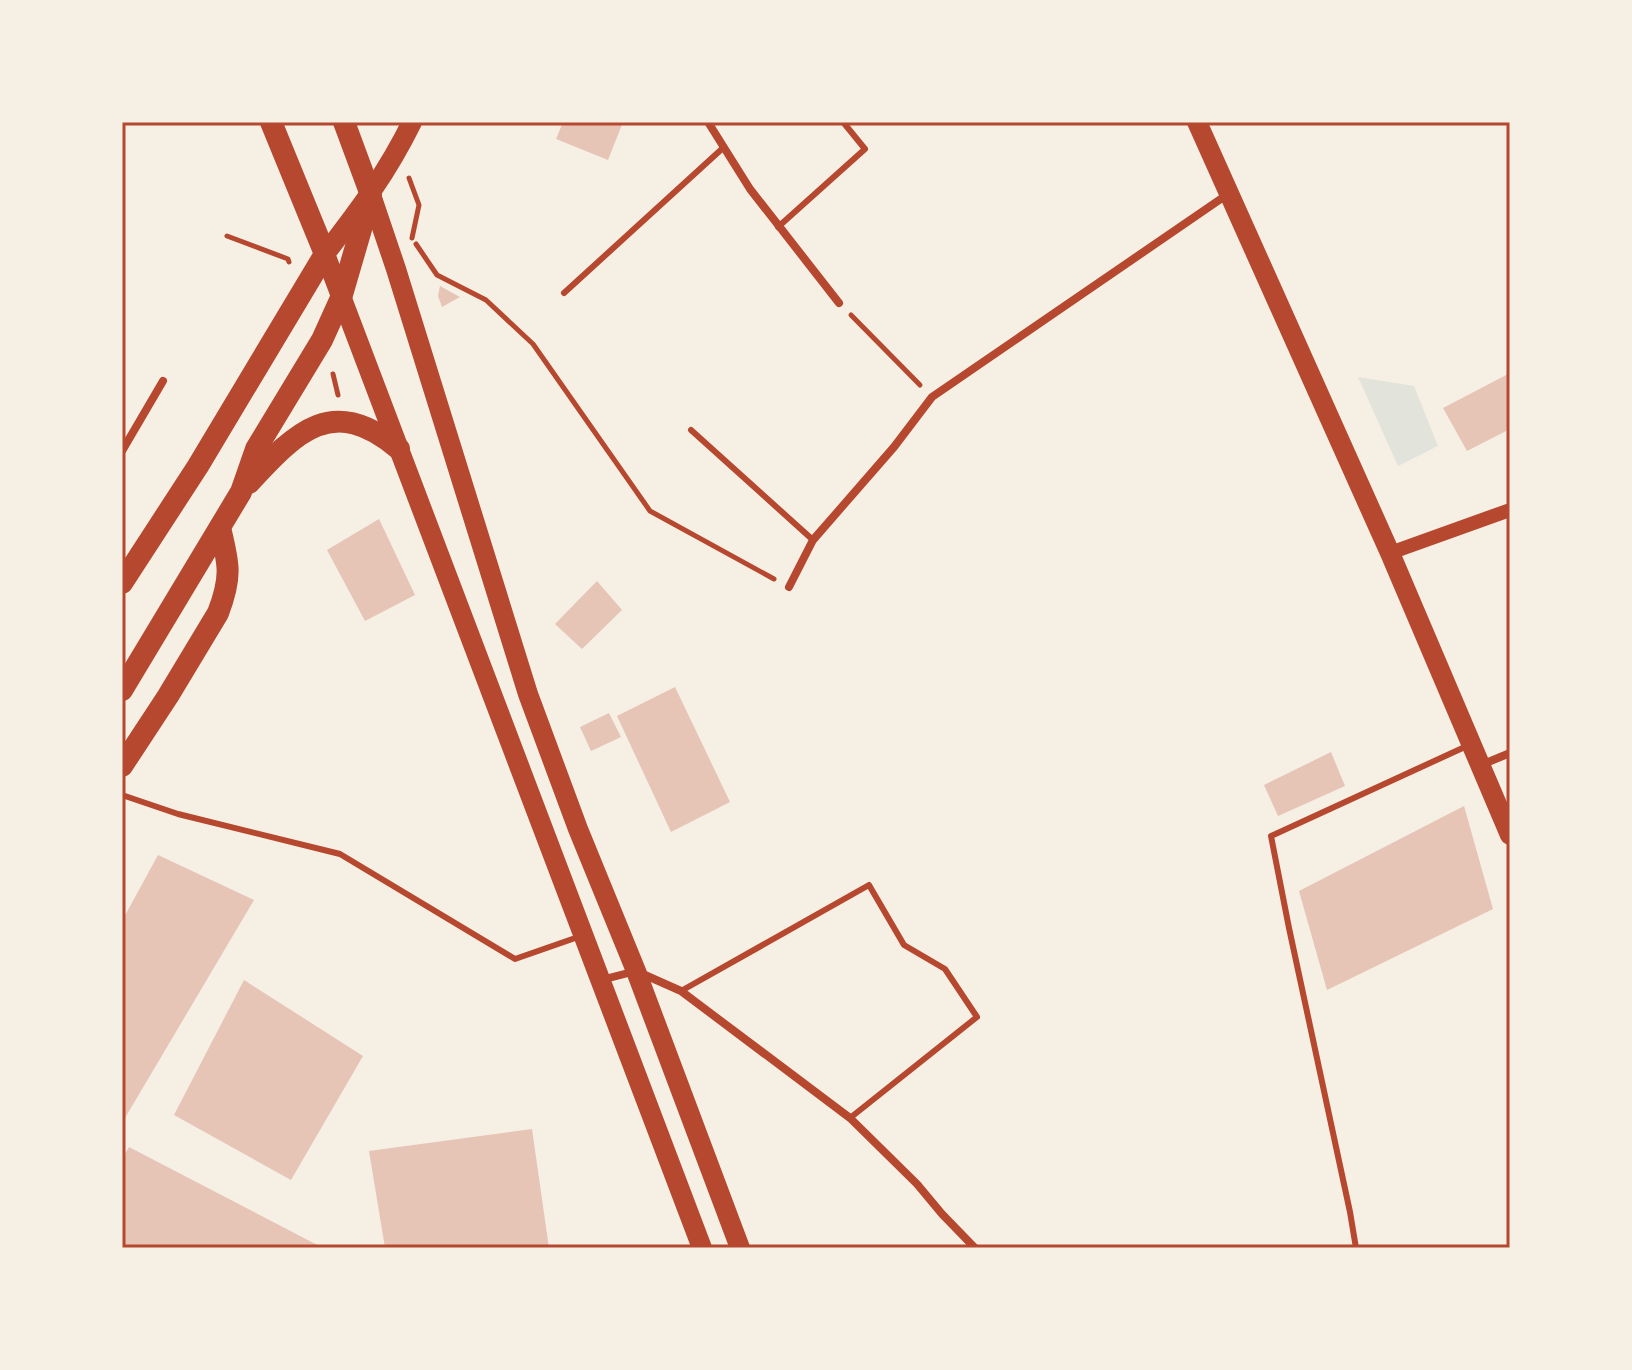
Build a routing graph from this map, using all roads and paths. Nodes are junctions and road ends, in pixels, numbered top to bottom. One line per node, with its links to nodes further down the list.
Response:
1 (271, 122): 13 (highway)
2 (344, 122): 9 (highway)
3 (412, 122): 9 (main road)
4 (708, 122): 7 (street)
5 (843, 122): 11 (lane)
6 (1197, 122): 8 (main road)
7 (724, 147): 11 (street); 15 (lane)
8 (1229, 193): 21 (street); 29 (main road)
9 (371, 195): 13 (main road); 14 (main road); 16 (highway)
10 (419, 205): 12 (path)
11 (778, 227): 17 (street)
12 (412, 238): 14 (path); 31 (path)
13 (325, 254): 16 (main road); 30 (highway)
14 (396, 269): 40 (main road)
15 (564, 293)
16 (341, 298): 18 (highway); 19 (main road)
17 (839, 303): 21 (path)
18 (322, 340): 19 (path); 25 (highway)
19 (357, 343): 23 (main road)
20 (163, 381): 24 (street)
21 (932, 397): 28 (street)
22 (691, 430): 28 (lane)
23 (399, 449): 25 (highway); 39 (main road)
24 (122, 451)
25 (241, 492): 27 (highway)
26 (1510, 510): 29 (street)
27 (220, 528): 32 (highway); 36 (highway)
28 (813, 540): 31 (street)
29 (1390, 553): 33 (main road)
30 (122, 583)
31 (789, 587)
32 (122, 690)
33 (1470, 744): 35 (main road); 47 (lane)
34 (1510, 753): 35 (street)
35 (1480, 765): 38 (main road)
36 (122, 766)
37 (122, 795): 39 (lane)
38 (1510, 835)
39 (584, 935): 41 (main road)
40 (636, 971): 41 (street); 42 (street); 45 (main road)
41 (601, 980): 44 (main road)
42 (681, 991): 43 (street); 43 (lane)
43 (850, 1118): 46 (street)
44 (702, 1248)
45 (740, 1248)
46 (975, 1248)
47 (1356, 1248)

